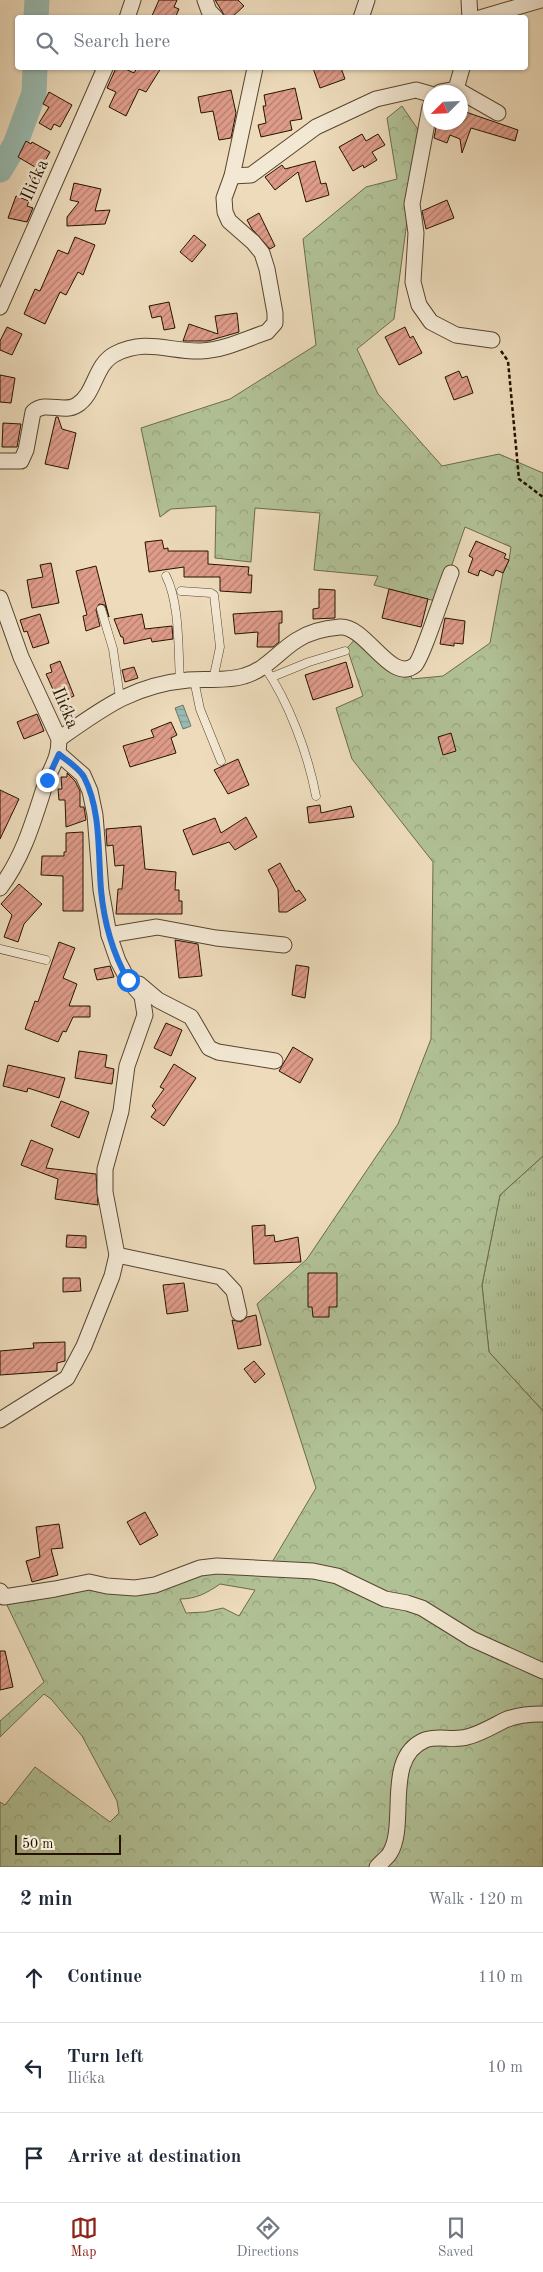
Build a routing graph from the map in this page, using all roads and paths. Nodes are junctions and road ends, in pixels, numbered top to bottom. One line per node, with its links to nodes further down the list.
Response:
1 (133, 0): 6 (street)
2 (205, 0): 7 (street)
3 (367, 0): 8 (street)
4 (469, 0): 9 (street)
5 (541, 0): 10 (street)
6 (128, 15)
7 (213, 15)
8 (363, 15)
9 (470, 15)
10 (490, 15)
11 (104, 70): 20 (street, Ilićka)
12 (255, 70): 19 (street)
13 (461, 70): 14 (street)
14 (457, 85)
15 (423, 92): 19 (street)
16 (468, 95): 17 (street)
17 (498, 113)
18 (426, 130): 21 (street)
19 (232, 176): 22 (street)
20 (0, 307)
21 (492, 340): 23 (path)
22 (0, 462)
23 (543, 497)
24 (451, 573): 30 (street)
25 (166, 576): 31 (lane)
26 (181, 591): 32 (lane)
27 (0, 598): 34 (street, Ilićka)
28 (101, 609): 33 (lane)
29 (345, 651): 30 (lane)
30 (268, 672): 32 (street); 36 (lane)
31 (187, 680): 32 (street); 33 (street); 35 (lane)
32 (213, 680)
33 (120, 698): 34 (street)
34 (59, 746): 37 (street, Ilićka); 38 (street)
35 (221, 761)
36 (316, 796)
37 (0, 888)
38 (109, 935): 39 (street); 42 (street)
39 (284, 945)
40 (0, 949): 41 (lane)
41 (46, 960)
42 (118, 962): 43 (street); 44 (street)
43 (275, 1061)
44 (117, 1255): 45 (street); 46 (street)
45 (240, 1313)
46 (2, 1418)
47 (0, 1591): 48 (street)
48 (543, 1671)
49 (543, 1714): 50 (street)
50 (377, 1867)

